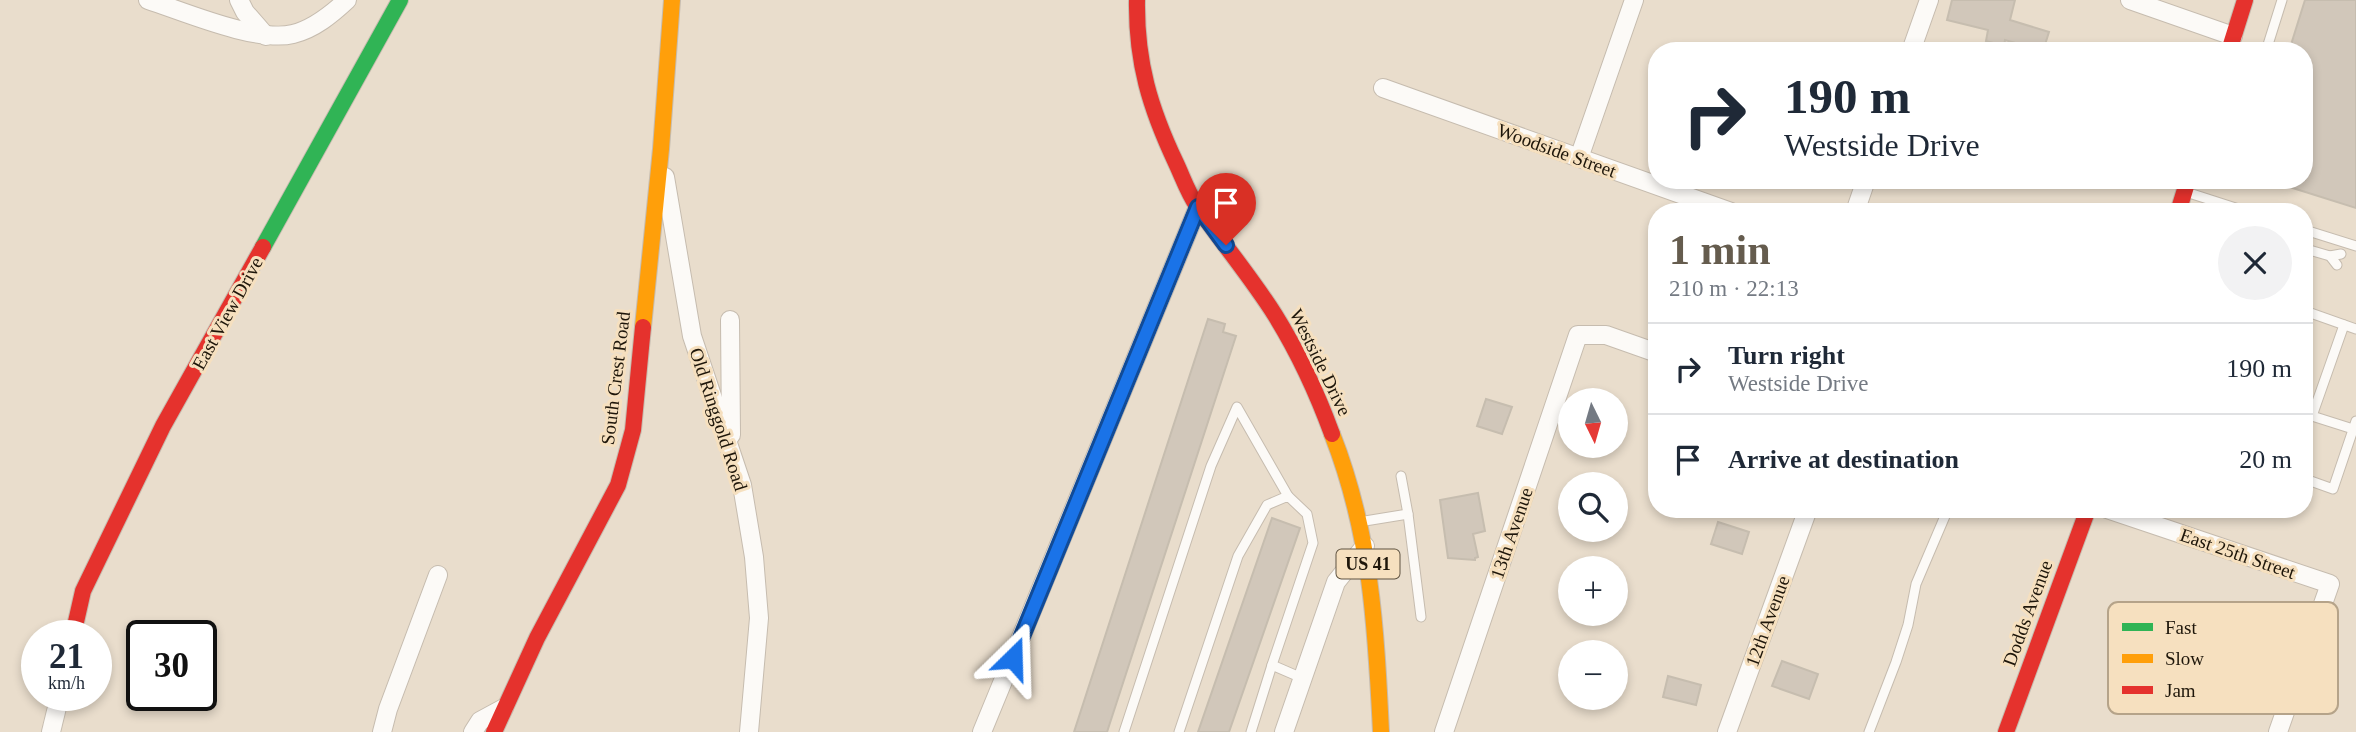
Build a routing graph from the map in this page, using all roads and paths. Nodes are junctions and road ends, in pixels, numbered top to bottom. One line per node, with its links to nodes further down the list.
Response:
1 (148, 0): 12 (street)
2 (239, 0): 12 (street)
3 (347, 0): 12 (street)
4 (400, 0): 54 (street, East View Drive)
5 (672, 0): 18 (street, South Crest Road)
6 (1137, 0): 25 (street, Westside Drive / US 41)
7 (1634, 0): 19 (street)
8 (1929, 0): 13 (street)
9 (2130, 0): 14 (street)
10 (2245, 0): 15 (street)
11 (2282, 0): 16 (lane)
12 (267, 36)
13 (1914, 42)
14 (2229, 42)
15 (2231, 42)
16 (2269, 42)
17 (1383, 88): 19 (street, Woodside Street)
18 (661, 149): 40 (street, Old Ringgold Road); 57 (street, South Crest Road)
19 (1579, 158): 20 (street, Woodside Street)
20 (1648, 183)
21 (1666, 189): 23 (street, Woodside Street)
22 (2193, 189): 24 (lane)
23 (1706, 203)
24 (2227, 203)
25 (1198, 207): 49 (street, Westside Drive / US 41); 65 (street)
26 (2313, 233): 27 (lane)
27 (2356, 246)
28 (2313, 252): 30 (lane)
29 (2341, 254): 30 (lane)
30 (2330, 256): 31 (lane)
31 (2337, 265)
32 (2313, 314): 34 (lane)
33 (730, 320): 40 (street)
34 (2344, 325): 35 (lane); 37 (lane)
35 (2356, 329)
36 (1648, 350): 71 (street, 13th Avenue)
37 (2313, 413)
38 (2313, 416): 39 (lane)
39 (2355, 425): 42 (lane)
40 (731, 449): 64 (street, Old Ringgold Road)
41 (1401, 476): 44 (lane)
42 (2313, 482)
43 (1288, 496): 55 (lane); 66 (lane); 67 (lane)
44 (1409, 514): 49 (lane); 53 (lane)
45 (1805, 518): 72 (street, 12th Avenue)
46 (1944, 518): 73 (lane)
47 (2085, 518): 74 (street, Dodds Avenue)
48 (2134, 518): 52 (street, East 25th Street)
49 (1359, 522): 50 (street, Westside Drive / US 41)
50 (1365, 546): 56 (street); 70 (street, Westside Drive / US 41)
51 (438, 575): 61 (street)
52 (2324, 602)
53 (1421, 617)
54 (76, 620)
55 (1272, 665): 56 (lane); 68 (lane)
56 (1302, 678): 69 (street)
57 (503, 708): 62 (street); 63 (street, South Crest Road)
58 (56, 711): 60 (street)
59 (2284, 714): 75 (street, East 25th Street)
60 (51, 732)
61 (383, 732)
62 (473, 732)
63 (494, 732)
64 (749, 732)
65 (982, 732)
66 (1124, 732)
67 (1179, 732)
68 (1251, 732)
69 (1284, 732)
70 (1381, 732)
71 (1444, 732)
72 (1727, 732)
73 (1869, 732)
74 (2006, 732)
75 (2278, 732)

